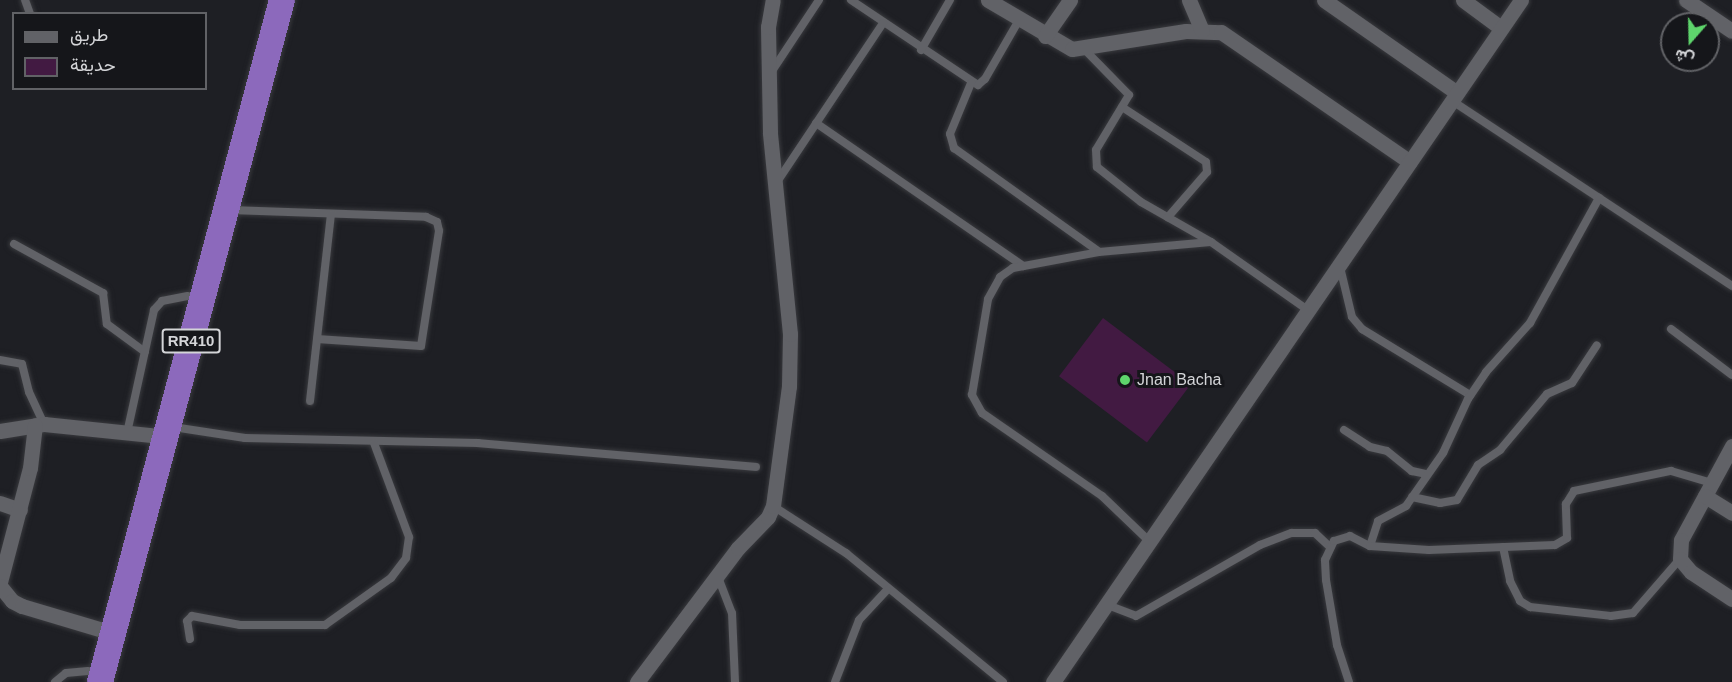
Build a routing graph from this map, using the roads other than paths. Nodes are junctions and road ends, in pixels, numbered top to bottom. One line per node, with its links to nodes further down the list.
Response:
1 (266, 0): 39 (highway, RR410)
2 (282, 0): 30 (highway, RR410)
3 (773, 0): 22 (street)
4 (819, 0): 22 (lane)
5 (851, 0): 15 (lane)
6 (950, 0): 20 (lane)
7 (987, 0): 14 (street)
8 (1070, 0): 19 (street)
9 (1189, 0): 17 (street)
10 (1324, 0): 24 (street)
11 (1463, 0): 16 (street)
12 (1521, 0): 16 (street)
13 (1686, 0): 18 (street)
14 (1019, 20): 19 (street); 23 (lane)
15 (883, 23): 20 (lane); 26 (lane)
16 (1501, 28): 24 (street)
17 (1202, 30): 21 (street); 27 (street)
18 (1732, 32)
19 (1045, 36): 21 (street)
20 (921, 50): 23 (lane)
21 (1085, 50): 25 (lane)
22 (769, 76): 28 (street)
23 (971, 83): 35 (lane)
24 (1454, 96): 27 (street); 29 (lane)
25 (1122, 106): 32 (lane); 32 (lane)
26 (816, 123): 28 (lane); 36 (lane)
27 (1410, 162): 37 (street)
28 (774, 186): 60 (street)
29 (1599, 198): 38 (lane); 47 (lane)
30 (226, 210): 31 (lane); 52 (highway, RR410)
31 (331, 214): 42 (lane); 42 (lane)
32 (1168, 218): 33 (lane)
33 (1211, 242): 35 (lane); 40 (lane)
34 (14, 244): 44 (lane)
35 (1098, 252): 36 (lane)
36 (1023, 266): 63 (lane)
37 (1340, 267): 40 (street); 47 (lane)
38 (1732, 286)
39 (188, 296): 44 (lane); 52 (highway, RR410)
40 (1309, 311): 63 (street)
41 (1671, 330): 46 (lane)
42 (317, 339): 48 (lane)
43 (1597, 345): 58 (lane)
44 (144, 352): 52 (lane)
45 (0, 360): 49 (lane)
46 (1732, 375)
47 (1470, 396): 56 (lane)
48 (310, 401)
49 (39, 424): 51 (street); 52 (street); 61 (street)
50 (1344, 430): 56 (lane)
51 (0, 431)
52 (148, 431): 53 (lane); 73 (highway, RR410); 75 (highway, RR410)
53 (374, 443): 55 (lane); 74 (lane)
54 (1730, 455): 57 (street)
55 (756, 467)
56 (1426, 474): 58 (lane)
57 (1709, 489): 62 (street); 66 (lane); 67 (street)
58 (1412, 498): 64 (lane)
59 (0, 503): 61 (street)
60 (773, 506): 68 (street); 70 (lane)
61 (20, 510): 69 (street)
62 (1732, 513)
63 (1149, 541): 72 (street)
64 (1370, 546): 65 (lane); 66 (lane)
65 (1330, 547): 72 (lane); 82 (lane)
66 (1503, 547): 67 (lane)
67 (1680, 559): 71 (street)
68 (718, 577): 77 (street); 78 (lane)
69 (0, 584): 73 (street)
70 (887, 590): 79 (lane); 80 (lane)
71 (1732, 599)
72 (1105, 604): 81 (street)
73 (99, 629): 75 (highway, RR410)
74 (190, 639)
75 (91, 678): 76 (lane)
76 (55, 682)
77 (637, 682)
78 (735, 682)
79 (835, 682)
80 (1003, 682)
81 (1053, 682)
82 (1349, 682)

